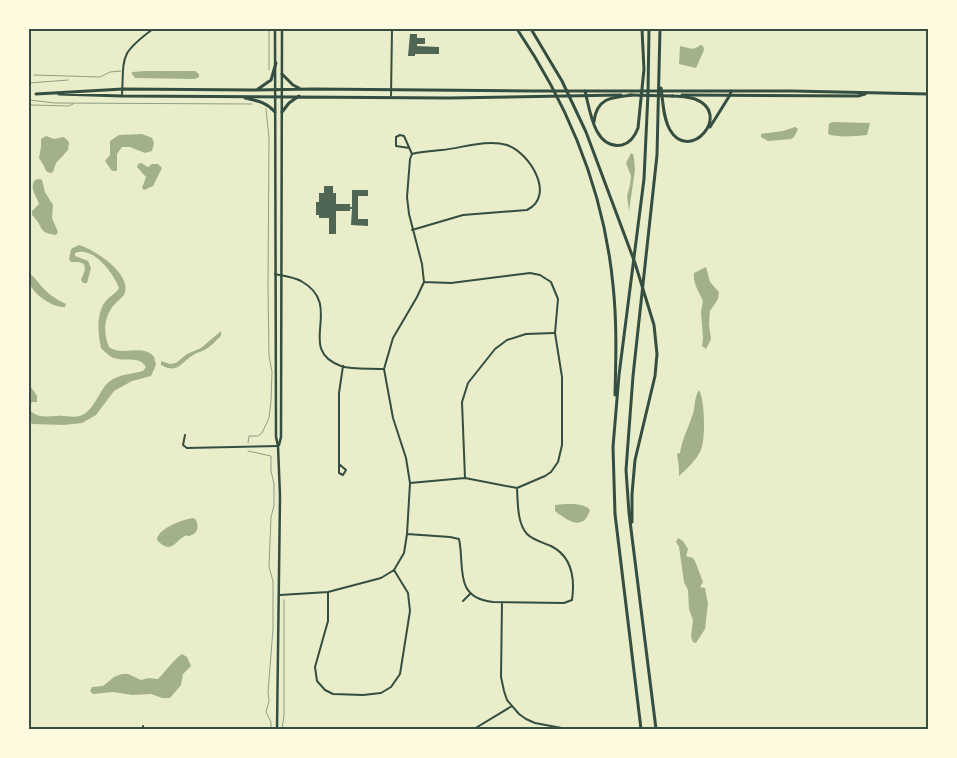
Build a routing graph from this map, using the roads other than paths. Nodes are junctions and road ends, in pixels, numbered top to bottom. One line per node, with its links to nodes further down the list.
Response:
1 (153, 29): 12 (street)
2 (275, 29): 10 (main road)
3 (282, 29): 13 (main road)
4 (392, 29): 20 (street)
5 (517, 29): 50 (main road)
6 (531, 29): 58 (main road)
7 (642, 29): 11 (main road)
8 (649, 29): 38 (main road)
9 (661, 29): 14 (main road)
10 (276, 63): 17 (main road); 21 (main road)
11 (644, 69): 38 (main road); 39 (main road)
12 (123, 71): 15 (lane); 16 (street)
13 (282, 74): 18 (main road); 19 (main road)
14 (660, 74): 40 (main road); 58 (main road)
15 (34, 76)
16 (122, 89): 21 (main road); 27 (main road); 30 (street)
17 (275, 89): 18 (main road); 21 (main road); 32 (main road)
18 (282, 89): 19 (main road); 33 (main road)
19 (299, 89): 20 (main road)
20 (391, 89): 22 (main road); 35 (street)
21 (252, 90)
22 (543, 93): 23 (main road); 35 (main road)
23 (585, 93): 28 (main road); 39 (main road)
24 (672, 93): 25 (main road); 28 (main road); 40 (main road)
25 (731, 93): 29 (main road); 40 (main road)
26 (29, 94): 27 (main road)
27 (36, 94): 30 (main road)
28 (634, 94): 39 (main road)
29 (928, 94)
30 (122, 96): 31 (main road)
31 (240, 96): 32 (main road); 36 (main road)
32 (275, 96): 33 (main road); 36 (main road)
33 (282, 96): 34 (main road); 37 (main road)
34 (299, 96): 35 (main road); 37 (main road)
35 (391, 97)
36 (275, 112): 44 (main road)
37 (282, 112): 45 (main road)
38 (647, 118): 50 (main road)
39 (594, 125)
40 (705, 134)
41 (409, 148): 41 (street); 42 (street)
42 (412, 154): 43 (street); 43 (street)
43 (412, 230): 46 (street)
44 (275, 274): 45 (street); 52 (main road)
45 (281, 276): 48 (street); 52 (main road)
46 (424, 282): 47 (street); 49 (street)
47 (555, 333): 54 (street); 56 (street)
48 (343, 366): 49 (street); 53 (street)
49 (384, 369): 55 (street)
50 (614, 425): 69 (main road)
51 (185, 435): 52 (street)
52 (278, 446): 62 (main road)
53 (339, 464)
54 (465, 478): 55 (street); 56 (street)
55 (410, 483): 57 (street)
56 (517, 488): 64 (street)
57 (407, 534): 59 (street); 61 (street)
58 (633, 543): 70 (main road)
59 (394, 570): 60 (street); 60 (street)
60 (328, 592): 62 (street)
61 (470, 594): 63 (street); 64 (street)
62 (280, 595): 66 (main road)
63 (463, 601)
64 (502, 602): 65 (street)
65 (512, 706): 67 (street); 68 (street)
66 (277, 729)
67 (474, 729)
68 (567, 729)
69 (641, 729)
70 (656, 729)

